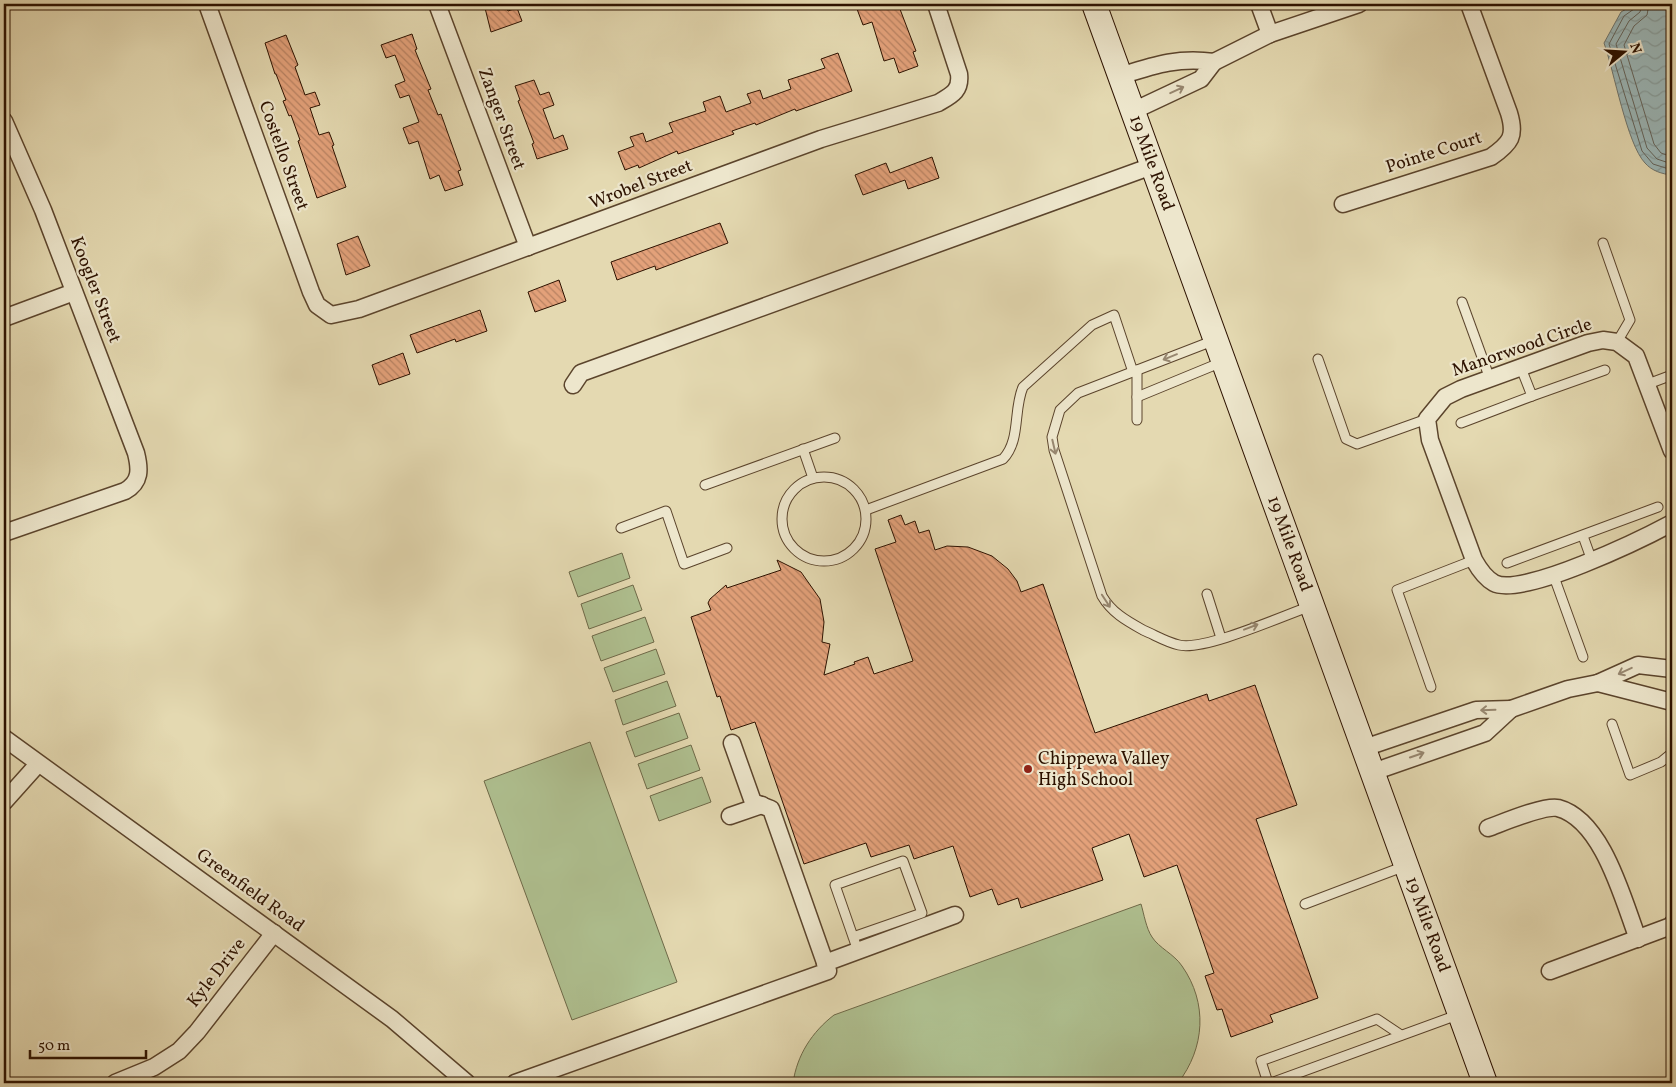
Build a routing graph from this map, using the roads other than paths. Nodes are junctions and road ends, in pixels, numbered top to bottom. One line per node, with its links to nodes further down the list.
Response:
1 (207, 4): 19 (street, Costello Street)
2 (438, 4): 16 (street, Zanger Street)
3 (936, 4): 16 (street, Wrobel Street)
4 (1094, 4): 10 (street, 19 Mile Road)
5 (1259, 4): 8 (street)
6 (1358, 4): 8 (street)
7 (1470, 4): 14 (street, Pointe Court)
8 (1270, 34): 9 (street)
9 (1214, 62): 10 (street); 11 (street, one-way to 9)
10 (1120, 76): 11 (street, 19 Mile Road)
11 (1133, 111): 13 (street, 19 Mile Road)
12 (4, 121): 17 (street, Koogler Street)
13 (1152, 166): 21 (street, 19 Mile Road); 31 (street)
14 (1343, 204)
15 (1603, 244): 22 (lane)
16 (528, 247): 19 (street, Wrobel Street)
17 (74, 292): 20 (street); 46 (street, Koogler Street)
18 (1462, 302): 29 (lane)
19 (331, 315)
20 (4, 318)
21 (1216, 340): 24 (street, 19 Mile Road); 27 (lane, one-way to 27)
22 (1617, 342): 25 (street, Manorwood Circle); 30 (street, Manorwood Circle)
23 (1318, 359): 34 (lane)
24 (1223, 362): 33 (lane); 54 (street, 19 Mile Road)
25 (1522, 368): 29 (street, Manorwood Circle); 32 (lane)
26 (1604, 370): 32 (lane)
27 (1135, 371): 33 (lane); 43 (lane); 55 (lane, one-way to 55)
28 (1672, 375): 30 (lane)
29 (1490, 379): 34 (street, Manorwood Circle)
30 (1648, 384): 39 (street, Manorwood Circle)
31 (572, 385)
32 (1532, 396): 36 (lane)
33 (1137, 397): 35 (lane)
34 (1427, 419): 49 (street)
35 (1137, 420)
36 (1461, 423)
37 (835, 438): 38 (lane)
38 (803, 449): 40 (lane); 41 (lane)
39 (1672, 451)
40 (813, 478): 43 (lane); 43 (lane)
41 (705, 485)
42 (1658, 507): 47 (lane)
43 (866, 510)
44 (1672, 523): 50 (street)
45 (621, 528): 48 (lane)
46 (4, 533)
47 (1583, 536): 50 (lane); 51 (lane)
48 (727, 548)
49 (1474, 560): 52 (street); 59 (lane)
50 (1592, 561): 52 (street)
51 (1507, 563)
52 (1553, 574): 56 (lane)
53 (1207, 594): 55 (lane)
54 (1312, 606): 55 (lane, one-way to 54); 65 (street, 19 Mile Road)
55 (1222, 638)
56 (1583, 657)
57 (1672, 669): 58 (street, one-way to 58)
58 (1598, 683): 60 (street); 61 (street)
59 (1431, 687)
60 (1672, 702)
61 (1511, 709): 65 (street, one-way to 65); 68 (street, one-way to 61)
62 (1612, 724): 66 (lane)
63 (4, 738): 67 (street, Greenfield Road)
64 (732, 743): 70 (street)
65 (1364, 748): 68 (street, 19 Mile Road)
66 (1672, 753)
67 (38, 764): 69 (street); 78 (street, Greenfield Road)
68 (1373, 772): 73 (street, 19 Mile Road)
69 (4, 802)
70 (762, 805): 71 (street); 81 (street)
71 (730, 816)
72 (1488, 828): 79 (street)
73 (1406, 865): 74 (lane); 83 (street, 19 Mile Road)
74 (1305, 904)
75 (955, 915): 76 (street)
76 (924, 919): 80 (street); 80 (lane)
77 (1672, 924): 79 (street)
78 (274, 933): 85 (street, Kyle Drive); 86 (street, Greenfield Road)
79 (1638, 939): 82 (street)
80 (856, 944): 81 (street)
81 (825, 963): 87 (street)
82 (1550, 971)
83 (1460, 1014): 84 (lane); 89 (street, 19 Mile Road)
84 (1401, 1035): 88 (lane); 88 (lane)
85 (115, 1083)
86 (467, 1083)
87 (515, 1083)
88 (1270, 1083)
89 (1485, 1083)

